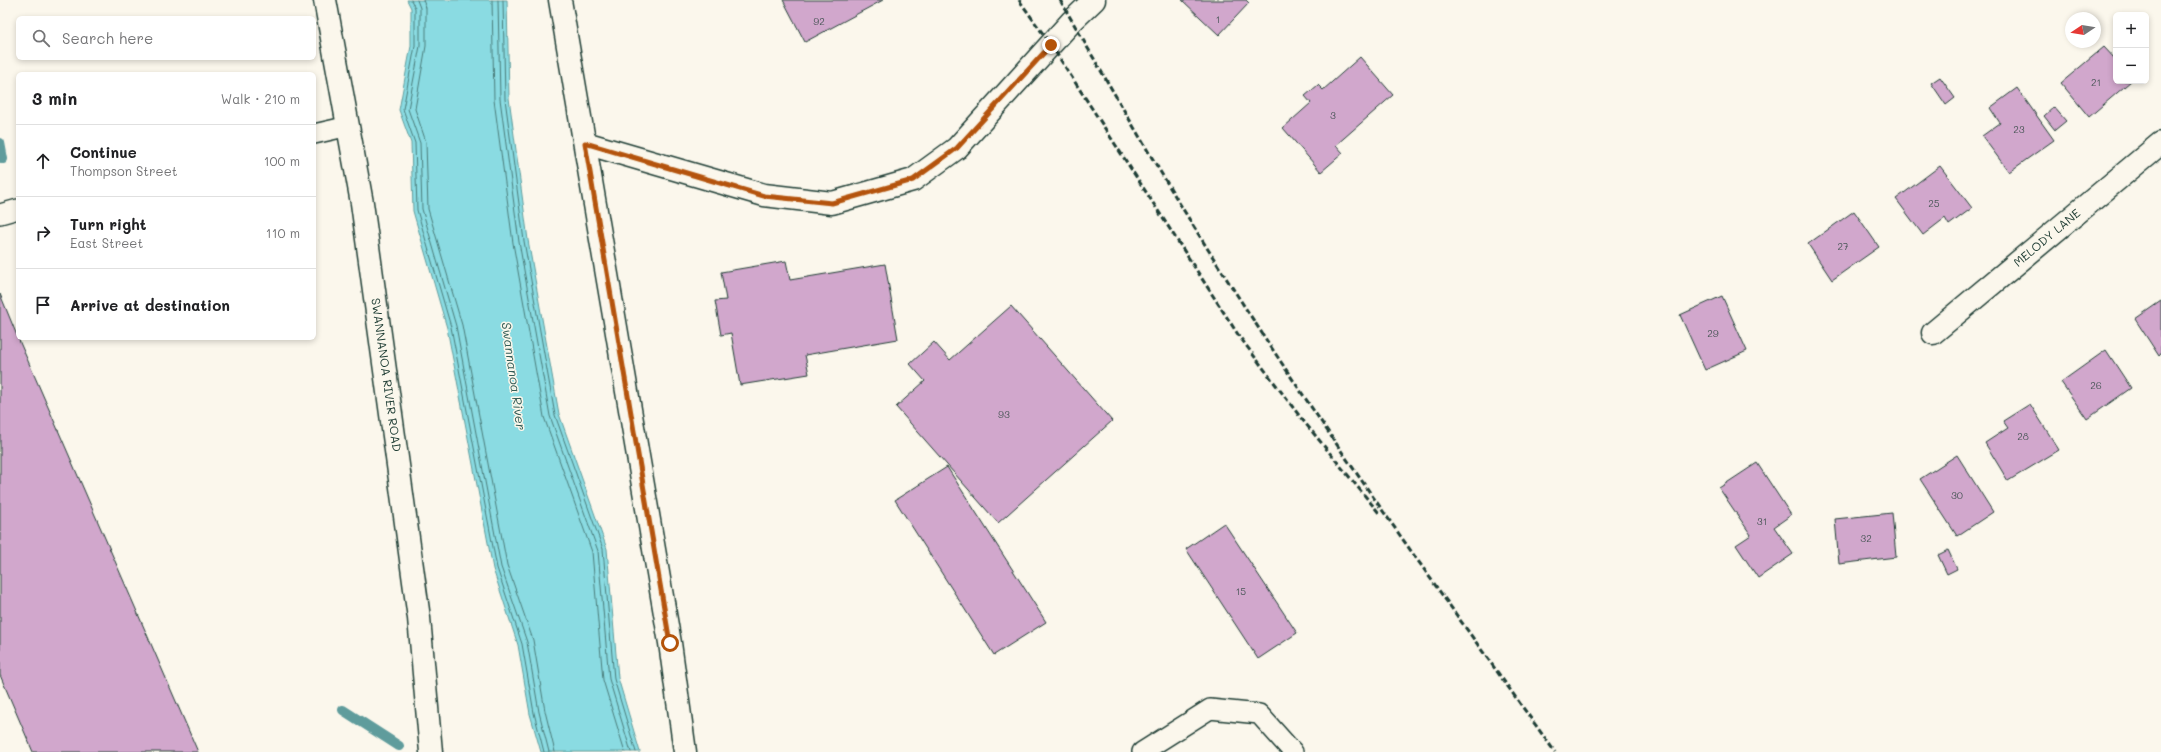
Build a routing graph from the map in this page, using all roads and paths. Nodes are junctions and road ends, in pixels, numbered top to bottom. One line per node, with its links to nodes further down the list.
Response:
1 (325, 0): 4 (street, SWANNANOA RIVER ROAD)
2 (560, 0): 6 (street)
3 (1094, 0): 6 (street)
4 (349, 126): 5 (lane); 11 (street, SWANNANOA RIVER ROAD)
5 (316, 134)
6 (585, 143): 12 (street)
7 (2161, 144): 10 (street, MELODY LANE)
8 (16, 210): 9 (lane)
9 (0, 214)
10 (1932, 333)
11 (431, 752)
12 (685, 752)
13 (1142, 752): 14 (lane)
14 (1293, 752)

